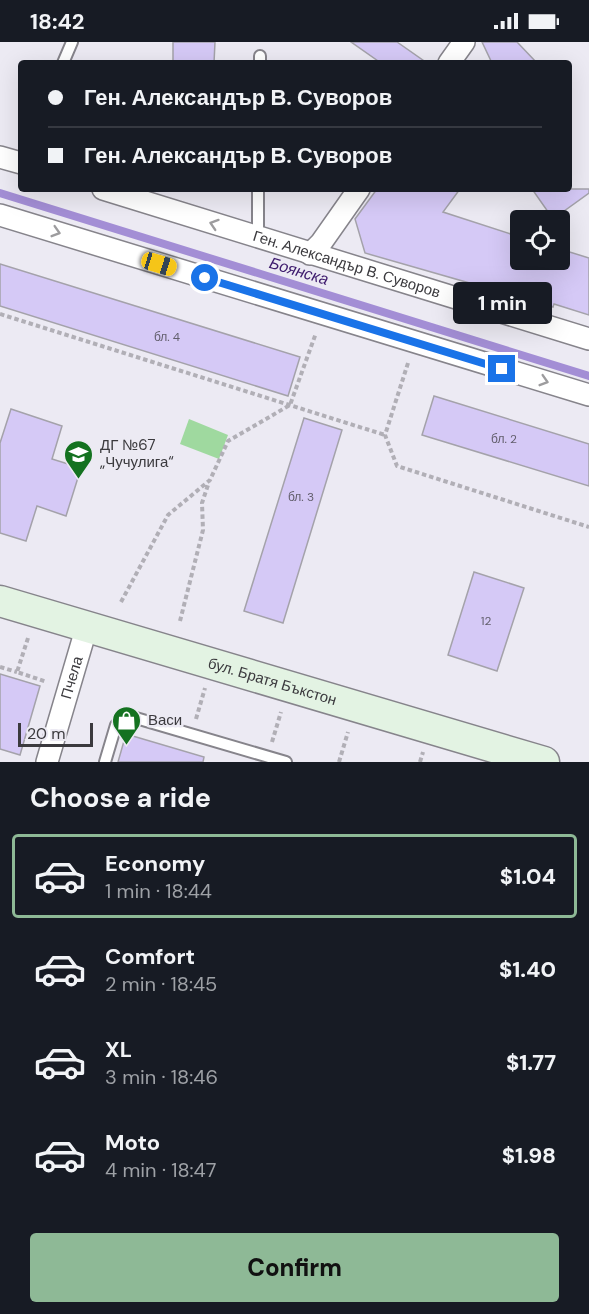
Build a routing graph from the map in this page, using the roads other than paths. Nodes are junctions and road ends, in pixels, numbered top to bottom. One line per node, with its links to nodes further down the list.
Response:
1 (72, 42): 3 (lane)
2 (464, 42): 4 (street)
3 (64, 60)
4 (451, 60)
5 (112, 192): 9 (street, Ген. Александър В. Суворов, one-way to 5)
6 (258, 192): 9 (lane)
7 (357, 192): 10 (street)
8 (0, 215): 12 (street, one-way to 12)
9 (258, 238): 10 (street, Ген. Александър В. Суворов)
10 (310, 254): 11 (street, Ген. Александър В. Суворов)
11 (589, 339)
12 (589, 395)
13 (0, 601): 14 (street, бул. Братя Бъкстон)
14 (87, 626): 15 (street, Пчела); 18 (street, бул. Братя Бъкстон)
15 (47, 762)
16 (105, 762): 17 (lane)
17 (285, 762)
18 (544, 762)

